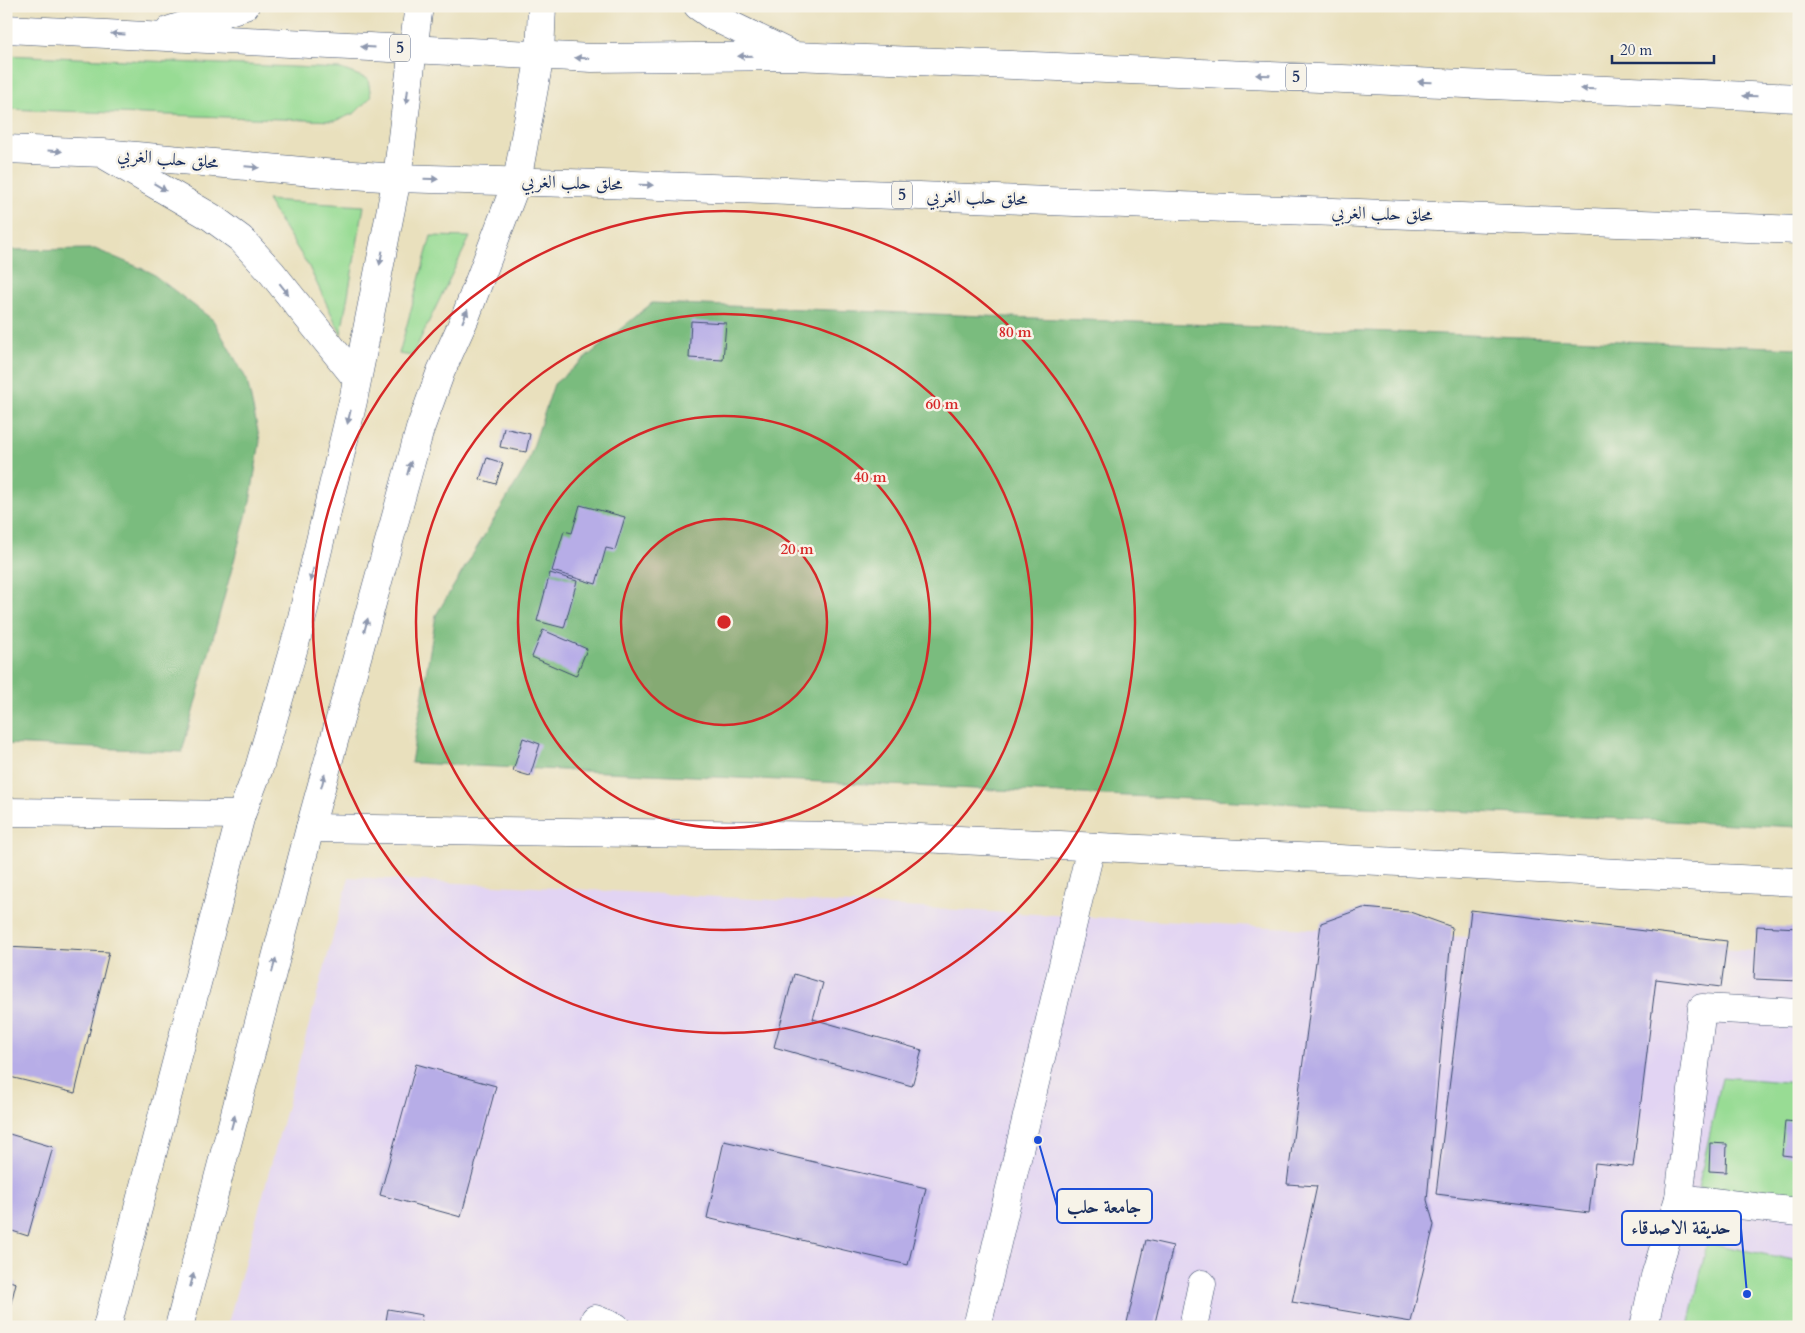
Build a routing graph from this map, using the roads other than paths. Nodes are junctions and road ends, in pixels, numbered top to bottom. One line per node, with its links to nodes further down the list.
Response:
1 (245, 6): 6 (main road)
2 (419, 6): 7 (main road)
3 (542, 6): 8 (main road)
4 (698, 6): 9 (main road)
5 (6, 29): 6 (main road, 5, one-way to 5)
6 (152, 36): 7 (main road, 5, one-way to 6)
7 (413, 49): 8 (main road, 5); 13 (main road, one-way to 13)
8 (540, 56): 9 (main road, 5, one-way to 8); 14 (main road)
9 (794, 56): 10 (main road, 5, one-way to 9)
10 (1799, 98)
11 (6, 149): 12 (main road, محلق حلب الغربي / 5, one-way to 12)
12 (103, 154): 13 (main road, محلق حلب الغربي / 5, one-way to 13); 16 (main road, one-way to 16)
13 (397, 178): 14 (main road, محلق حلب الغربي / 5, one-way to 14); 16 (main road, one-way to 16)
14 (517, 181): 15 (main road, محلق حلب الغربي / 5, one-way to 15); 19 (main road, one-way to 14)
15 (1799, 230)
16 (356, 378): 18 (main road, one-way to 18)
17 (6, 812): 18 (main road)
18 (241, 815): 26 (main road)
19 (310, 828): 20 (main road); 27 (main road, one-way to 19)
20 (1091, 847): 21 (main road); 28 (main road)
21 (1799, 882)
22 (1799, 1013): 23 (main road)
23 (1679, 1198): 24 (main road); 30 (main road)
24 (1799, 1212)
25 (1202, 1284): 29 (main road)
26 (107, 1327)
27 (179, 1327)
28 (977, 1327)
29 (1193, 1327)
30 (1644, 1327)

